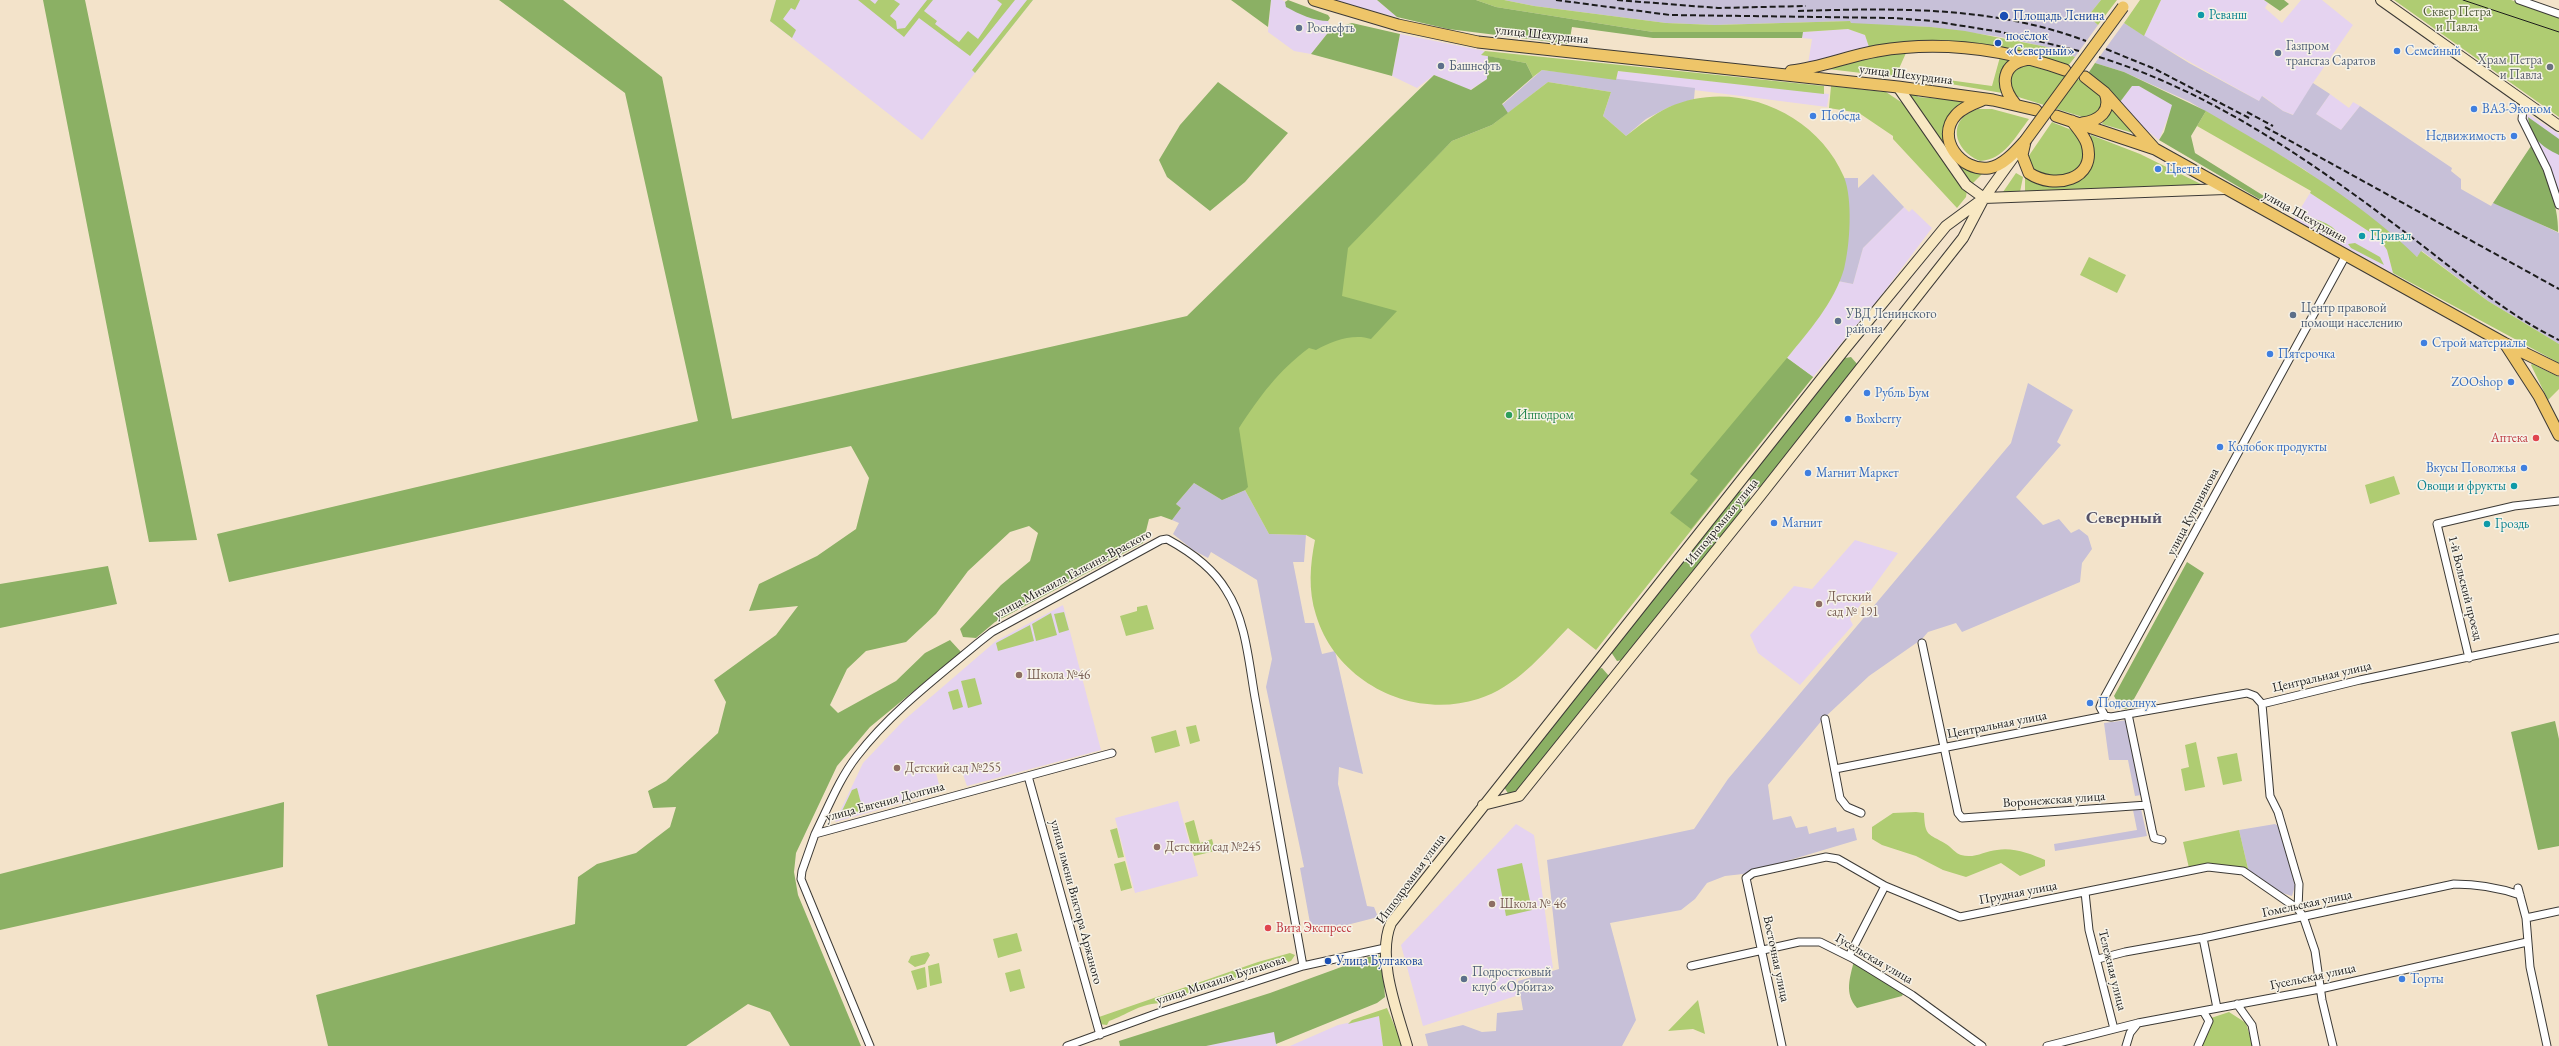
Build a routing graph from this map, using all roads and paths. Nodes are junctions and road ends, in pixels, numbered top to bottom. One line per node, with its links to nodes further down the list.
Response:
1 (1314, 0): 9 (main road, улица Шехурдина)
2 (2381, 0): 15 (street)
3 (2519, 0): 5 (street)
4 (2126, 3): 21 (main road, bridge)
5 (2559, 14)
6 (2034, 59): 7 (main road, улица Шехурдина); 8 (main road, улица Шехурдина); 16 (main road)
7 (1828, 63): 9 (main road, улица Шехурдина); 11 (main road)
8 (2065, 70)
9 (1772, 72): 11 (main road, улица Шехурдина)
10 (2085, 78): 13 (main road, улица Шехурдина)
11 (1832, 80): 12 (main road, улица Шехурдина)
12 (1898, 87): 14 (main road, улица Шехурдина); 24 (street)
13 (2104, 92): 19 (main road); 22 (main road, улица Шехурдина)
14 (1985, 99): 16 (main road, улица Шехурдина); 21 (main road)
15 (2524, 102): 20 (street); 25 (street)
16 (2016, 105): 17 (main road, улица Шехурдина)
17 (2036, 110)
18 (2056, 116): 19 (main road, улица Шехурдина)
19 (2076, 122): 21 (main road); 22 (main road, улица Шехурдина)
20 (2559, 126)
21 (2025, 141): 24 (street)
22 (2155, 149): 23 (main road, улица Шехурдина)
23 (2225, 189): 24 (street); 26 (main road, улица Шехурдина)
24 (1984, 198): 42 (street, Ипподромная улица); 42 (street, Ипподромная улица)
25 (2559, 205)
26 (2346, 256): 27 (main road, улица Шехурдина); 36 (street, улица Куприянова)
27 (2504, 343): 28 (main road, улица Шехурдина); 29 (main road, улица Шехурдина)
28 (2559, 370)
29 (2559, 435)
30 (2559, 501): 33 (street, 1-й Вольский проезд)
31 (2559, 638): 33 (street, Центральная улица)
32 (1922, 643): 38 (street)
33 (2469, 658): 34 (street, Центральная улица)
34 (2262, 704): 35 (street, Центральная улица); 50 (street)
35 (2128, 714): 36 (street, Центральная улица); 43 (street)
36 (2105, 716): 38 (street, Центральная улица)
37 (1825, 719): 40 (street)
38 (1945, 748): 40 (street, Центральная улица); 43 (street, Воронежская улица)
39 (1112, 753): 41 (street, улица Евгения Долгина)
40 (1835, 769): 44 (street)
41 (1028, 776): 45 (street, улица Евгения Долгина); 68 (street, улица имени Виктора Аржаного)
42 (1483, 805): 56 (street, Ипподромная улица)
43 (2147, 806): 46 (street)
44 (1861, 813)
45 (815, 834): 60 (street, улица Михаила Галкина-Враского); 69 (street, улица Евгения Долгина)
46 (2162, 840)
47 (1746, 878): 48 (street, Прудная улица); 57 (street, Восточная улица)
48 (1885, 886): 49 (street, Прудная улица); 58 (street)
49 (2085, 892): 50 (street, Прудная улица); 59 (street, Тележная улица)
50 (2298, 909): 52 (street, Прудная улица)
51 (2559, 912): 53 (street)
52 (2303, 916): 53 (street, Гомельская улица); 54 (street, Гомельская улица); 62 (street, Прудная улица)
53 (2526, 918): 55 (street)
54 (2203, 938): 59 (street, Гомельская улица); 64 (street)
55 (2528, 942): 62 (street, Гусельская улица); 79 (street)
56 (1385, 948): 60 (street, улица Михаила Булгакова); 71 (street, Ипподромная улица)
57 (1761, 949): 58 (street, Гусельская улица); 61 (street, Гусельская улица); 72 (street, Восточная улица)
58 (1849, 956): 73 (street, Гусельская улица)
59 (2098, 959): 67 (street, Тележная улица)
60 (1303, 966): 68 (street, улица Михаила Булгакова)
61 (1691, 966)
62 (2320, 989): 63 (street, Гусельская улица); 78 (street, Прудная улица)
63 (2237, 1004): 64 (street, Гусельская улица); 77 (street)
64 (2217, 1008): 65 (street, Гусельская улица)
65 (2203, 1011): 66 (street, Гусельская улица); 76 (street)
66 (2138, 1023): 67 (street, Гусельская улица); 75 (street, Тележная улица)
67 (2114, 1029): 74 (street, Гусельская улица)
68 (1100, 1034): 70 (street, улица Михаила Булгакова)
69 (870, 1046)
70 (1067, 1046)
71 (1407, 1046)
72 (1782, 1046)
73 (1982, 1046)
74 (2047, 1046)
75 (2126, 1046)
76 (2198, 1046)
77 (2256, 1046)
78 (2333, 1046)
79 (2548, 1046)

